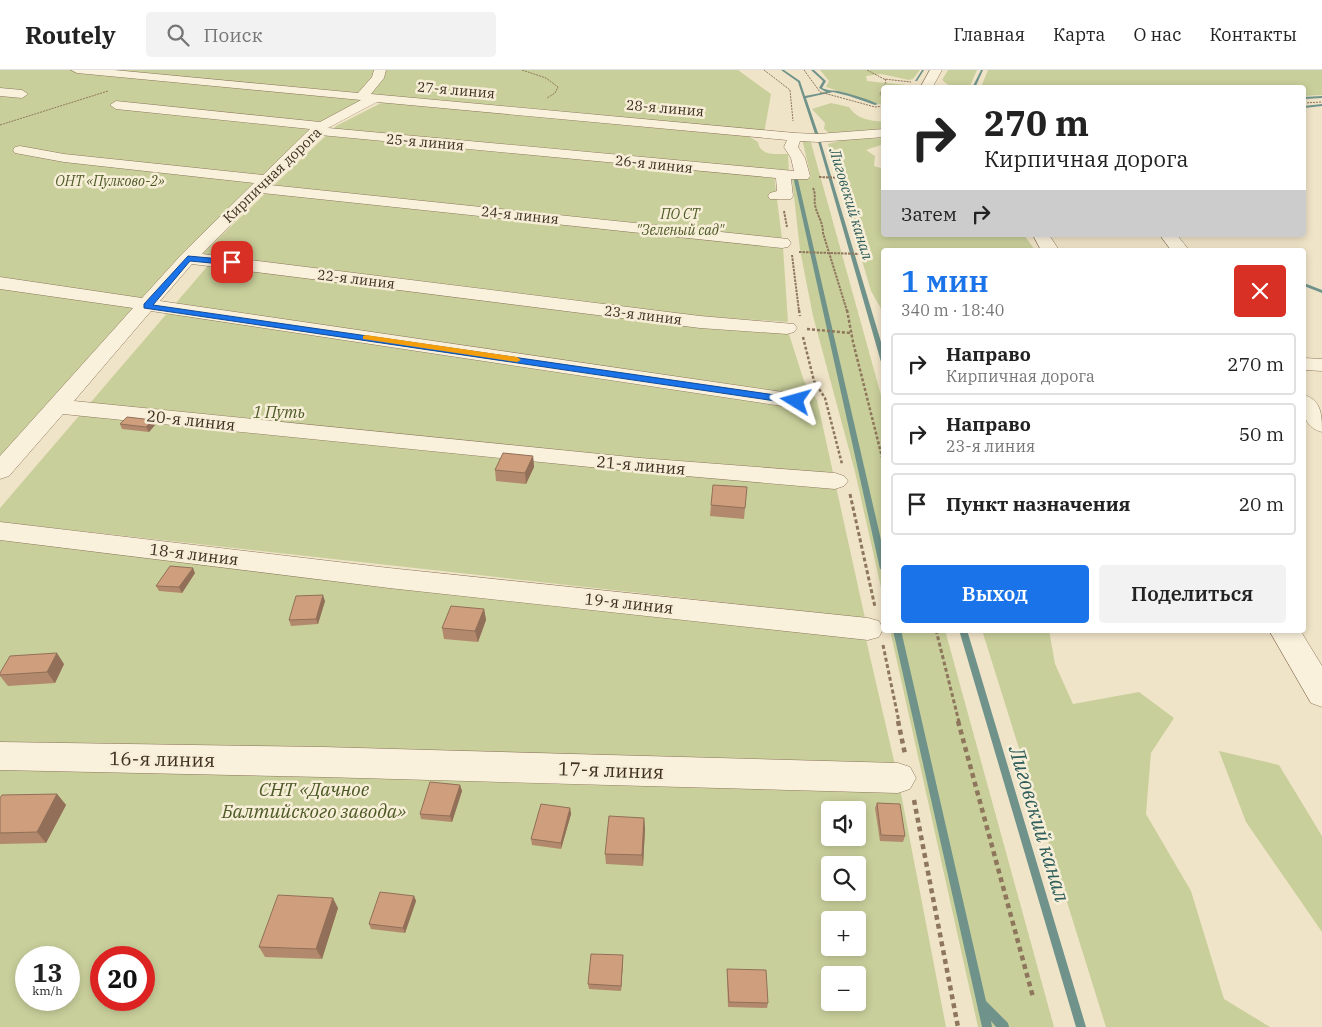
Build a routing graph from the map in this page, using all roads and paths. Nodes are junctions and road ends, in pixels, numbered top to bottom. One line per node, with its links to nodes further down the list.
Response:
1 (77, 70): 8 (street, 27-я линия)
2 (380, 70): 15 (street)
3 (522, 70): 20 (path)
4 (764, 70): 24 (path)
5 (804, 70): 19 (path)
6 (867, 70): 10 (path)
7 (936, 70): 12 (street)
8 (94, 71): 9 (street, 27-я линия)
9 (141, 77): 15 (street, 27-я линия); 21 (path)
10 (884, 79): 11 (path); 12 (path)
11 (884, 85)
12 (927, 85)
13 (0, 92): 14 (street)
14 (22, 94)
15 (370, 97): 20 (street, 27-я линия); 22 (street, Кирпичная дорога)
16 (1322, 102): 17 (path)
17 (1306, 103)
18 (116, 105): 22 (street, 25-я линия)
19 (881, 106)
20 (532, 112): 24 (street, 28-я линия)
21 (0, 125)
22 (319, 129): 26 (street, 25-я линия); 30 (street, Кирпичная дорога)
23 (881, 133): 24 (street, 28-я линия)
24 (795, 137): 28 (street)
25 (20, 150): 30 (street, 24-я линия)
26 (534, 152): 27 (street, 26-я линия)
27 (779, 176): 28 (street, 26-я линия); 31 (street)
28 (810, 177): 29 (path); 38 (path)
29 (842, 178)
30 (262, 184): 34 (street, 24-я линия); 40 (street, Кирпичная дорога)
31 (776, 196)
32 (1042, 237): 35 (street)
33 (1170, 237): 36 (street)
34 (782, 243)
35 (1049, 248)
36 (1178, 248)
37 (801, 252): 38 (path)
38 (829, 253): 39 (path); 46 (path)
39 (861, 254)
40 (188, 258): 42 (street, 22-я линия); 43 (street, Кирпичная дорога)
41 (0, 283): 43 (street)
42 (499, 298): 44 (street, 23-я линия)
43 (147, 306): 49 (street); 51 (street, Кирпичная дорога)
44 (788, 328)
45 (810, 330): 46 (path)
46 (851, 333): 54 (path)
47 (1306, 364): 48 (street)
48 (1322, 365)
49 (796, 401)
50 (1306, 405): 52 (street)
51 (56, 406): 53 (street, 20-я линия); 55 (street, Кирпичная дорога)
52 (1322, 425)
53 (446, 446): 56 (street, 21-я линия)
54 (881, 454)
55 (0, 471)
56 (835, 481)
57 (0, 531): 58 (street, 18-я линия)
58 (389, 578): 59 (street, 19-я линия)
59 (868, 629)
60 (937, 633): 66 (path)
61 (1286, 633): 62 (street)
62 (1322, 694)
63 (0, 756): 64 (street, 16-я линия)
64 (323, 762): 65 (street, 17-я линия)
65 (898, 778)
66 (1033, 997)

